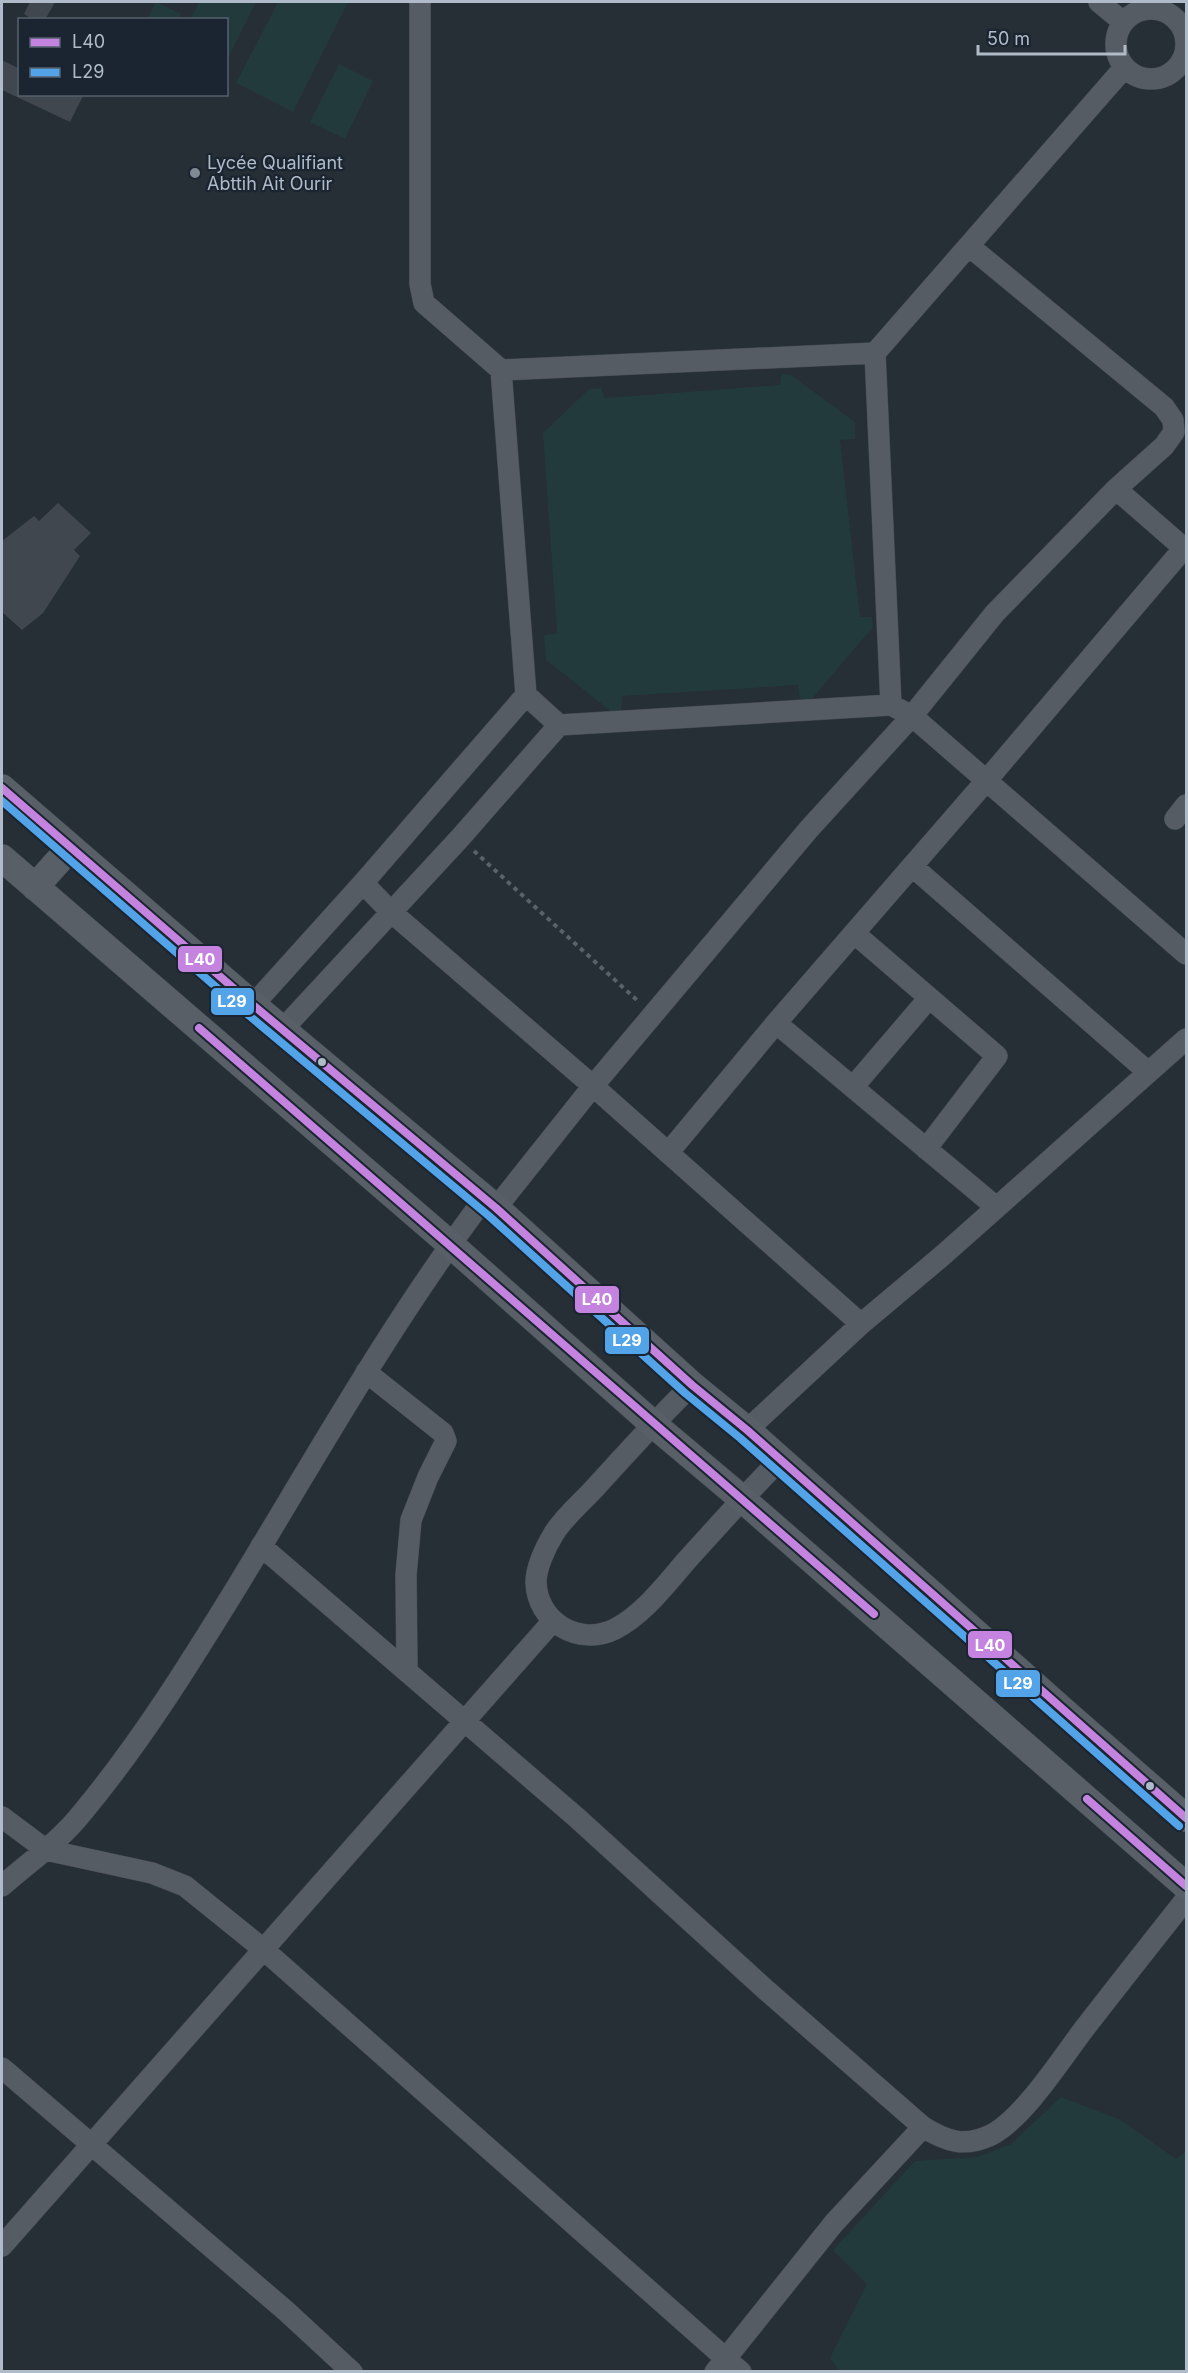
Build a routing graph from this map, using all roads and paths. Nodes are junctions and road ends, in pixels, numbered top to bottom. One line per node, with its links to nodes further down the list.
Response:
1 (420, 2): 9 (street)
2 (1099, 2): 4 (street)
3 (1181, 12): 4 (street); 6 (street)
4 (1123, 22): 5 (street)
5 (1124, 68): 6 (street); 7 (street)
6 (1182, 73)
7 (969, 246): 8 (street); 10 (street)
8 (875, 353): 9 (street); 13 (street)
9 (501, 370): 12 (street)
10 (1116, 489): 11 (street); 14 (street)
11 (1185, 549): 16 (street)
12 (526, 695): 15 (street); 22 (street)
13 (891, 705): 14 (street); 15 (street)
14 (912, 716): 16 (street); 29 (street)
15 (559, 725): 18 (street)
16 (986, 781): 21 (street); 26 (street)
17 (3, 791): 19 (main road)
18 (460, 838): 24 (street); 29 (path)
19 (70, 848): 23 (main road); 28 (main road)
20 (2, 858): 23 (main road)
21 (912, 866): 25 (street); 33 (street)
22 (363, 883): 24 (street); 28 (street)
23 (34, 887): 40 (main road)
24 (390, 911): 31 (street); 34 (street)
25 (854, 933): 27 (street); 30 (street)
26 (1186, 954)
27 (929, 998): 35 (street); 36 (street)
28 (253, 1005): 31 (main road)
29 (653, 1015): 34 (street)
30 (776, 1023): 35 (street); 37 (street)
31 (282, 1030): 38 (main road)
32 (1186, 1039): 33 (street)
33 (1148, 1072): 39 (street)
34 (593, 1086): 37 (street); 38 (street)
35 (853, 1087): 36 (street)
36 (926, 1149): 39 (street)
37 (668, 1153): 41 (street)
38 (490, 1204): 40 (street); 43 (main road)
39 (996, 1207): 41 (street)
40 (450, 1244): 42 (street); 44 (main road)
41 (861, 1324): 45 (street)
42 (366, 1372): 48 (street); 50 (street)
43 (692, 1385): 44 (street); 45 (main road)
44 (652, 1424): 47 (main road); 49 (street)
45 (747, 1430): 46 (main road)
46 (780, 1460): 47 (street); 53 (main road)
47 (741, 1498): 49 (street); 56 (main road)
48 (261, 1546): 50 (street); 54 (street)
49 (552, 1622): 51 (street)
50 (407, 1670): 51 (street)
51 (465, 1720): 58 (street); 60 (street)
52 (2, 1818): 54 (street)
53 (1186, 1818)
54 (46, 1850): 55 (street); 58 (street)
55 (2, 1886)
56 (1186, 1886)
57 (1186, 1899): 60 (street)
58 (263, 1949): 61 (street); 63 (street)
59 (2, 2068): 61 (street)
60 (923, 2127): 63 (street)
61 (91, 2145): 62 (street); 64 (street)
62 (2, 2246)
63 (720, 2364): 65 (street)
64 (352, 2372)
65 (741, 2372)

